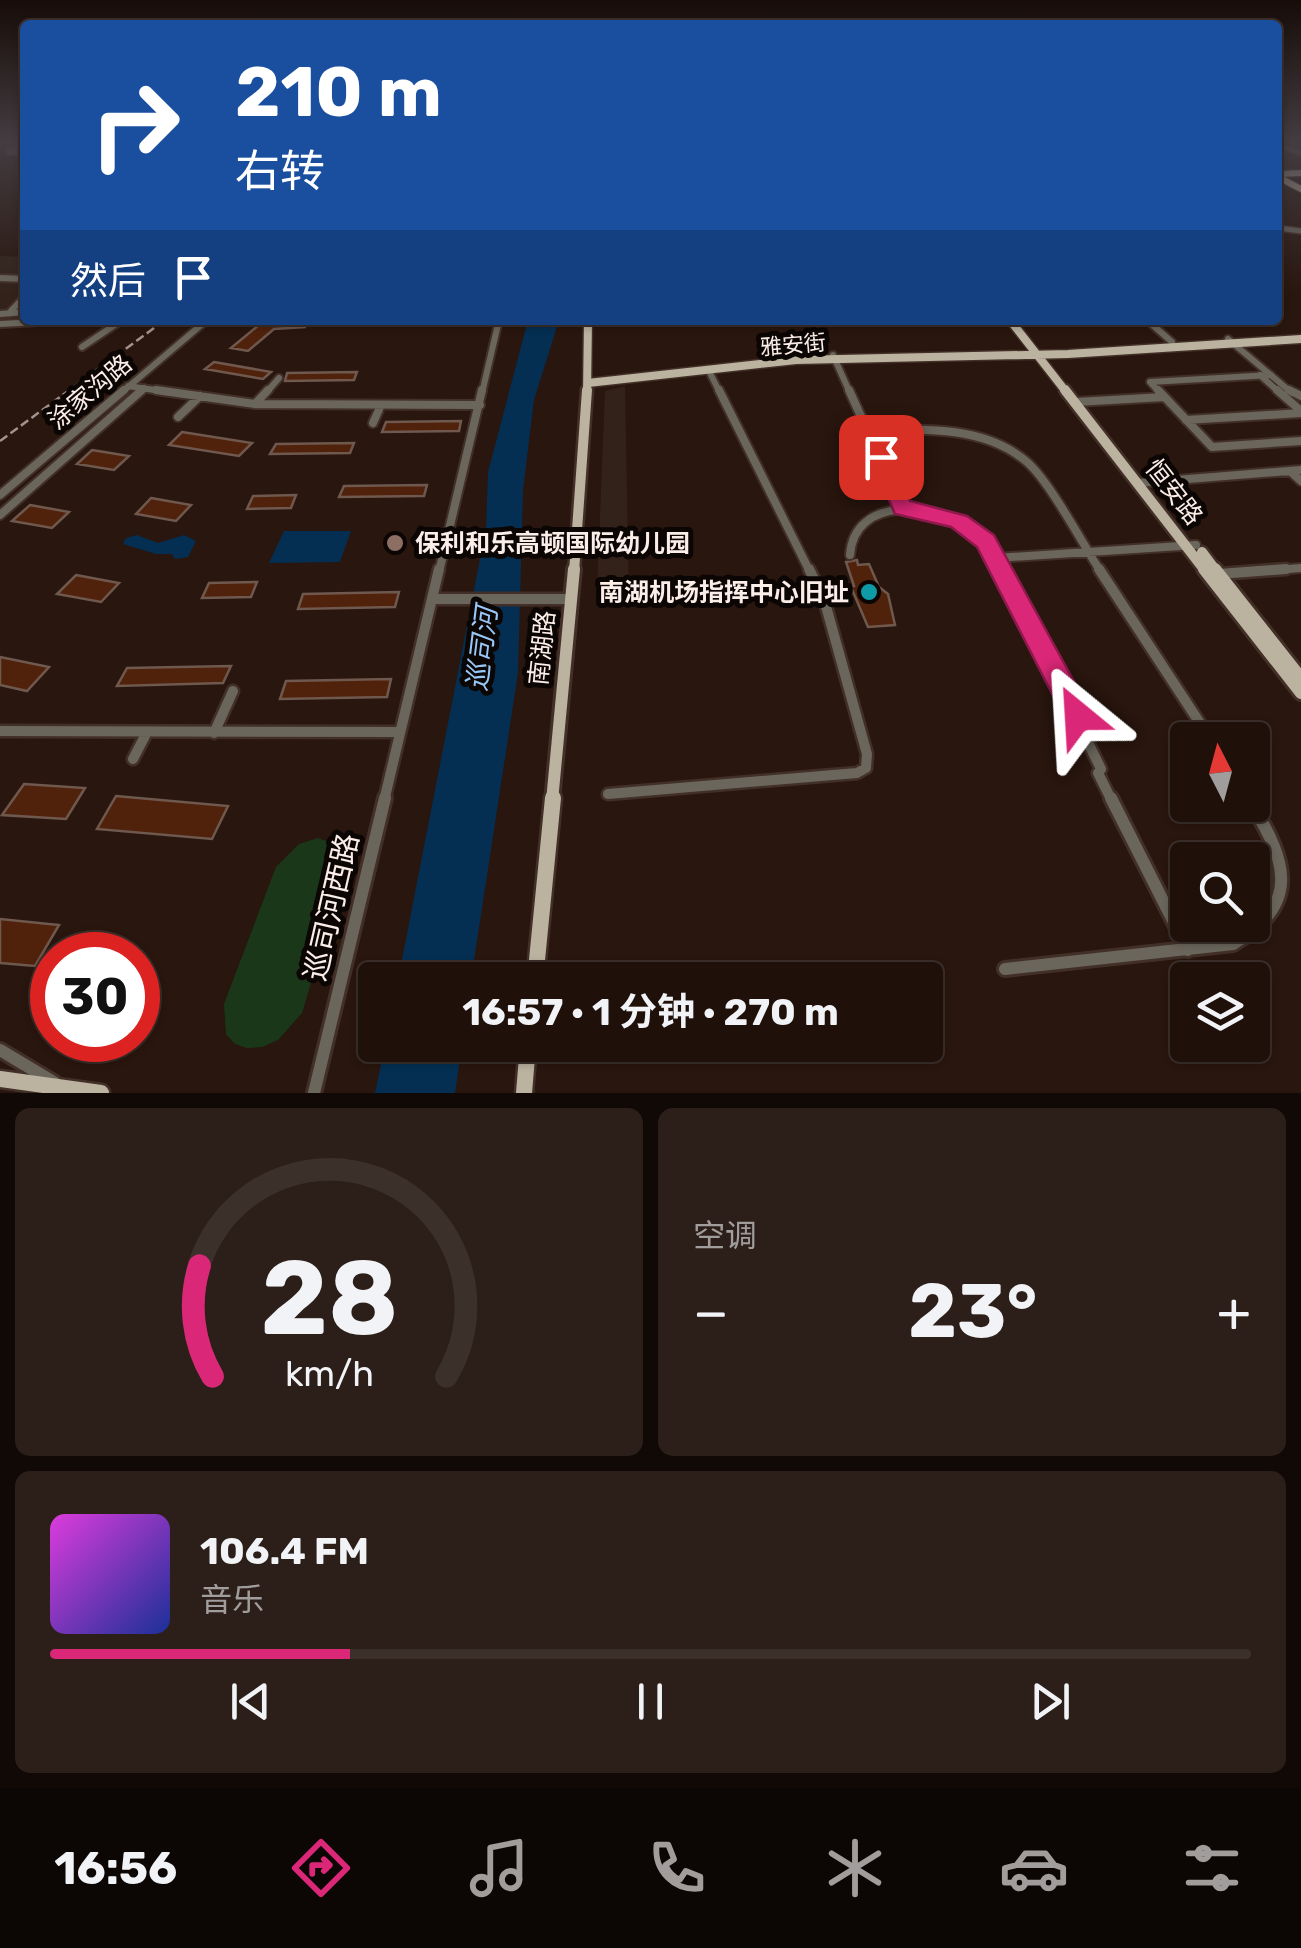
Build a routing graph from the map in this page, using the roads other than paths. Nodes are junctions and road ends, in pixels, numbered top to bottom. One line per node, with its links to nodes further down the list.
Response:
1 (1282, 223): 3 (street)
2 (1282, 229): 3 (street)
3 (1292, 230): 4 (street)
4 (1301, 232)
5 (115, 325): 15 (street)
6 (201, 325): 23 (street, 涂家沟路)
7 (497, 325): 31 (street)
8 (588, 325): 22 (main road, 南湖路)
9 (1015, 325): 16 (main road, 恒安路)
10 (1021, 325): 16 (main road, 恒安路)
11 (1153, 325): 14 (street)
12 (1301, 337): 13 (main road, 雅安街)
13 (1231, 341): 14 (main road, 雅安街); 16 (main road, 雅安街); 19 (street)
14 (1172, 342): 16 (main road, 雅安街)
15 (82, 347)
16 (1039, 352): 17 (main road, 雅安街); 28 (main road, 恒安路)
17 (834, 357): 18 (main road, 雅安街); 36 (street)
18 (709, 370): 22 (main road, 雅安街); 61 (street)
19 (1271, 375): 20 (street); 26 (street)
20 (1260, 376): 27 (street); 32 (street)
21 (280, 378): 29 (street)
22 (588, 380): 52 (main road, 南湖路)
23 (128, 386): 24 (street); 42 (street, 涂家沟路)
24 (144, 388): 25 (street); 44 (street)
25 (200, 396): 29 (street); 33 (street)
26 (1301, 396)
27 (1164, 397): 28 (street); 34 (street)
28 (1079, 402): 40 (main road, 恒安路)
29 (255, 404): 30 (street)
30 (380, 405): 31 (street); 35 (street)
31 (480, 405): 51 (street)
32 (1301, 412): 34 (street)
33 (178, 417)
34 (1186, 420): 37 (street)
35 (373, 422)
36 (870, 431): 43 (street); 46 (street)
37 (1301, 441)
38 (1301, 470): 39 (street)
39 (1290, 471): 40 (street); 41 (street)
40 (1142, 482): 45 (main road, 恒安路)
41 (1301, 482)
42 (0, 495)
43 (903, 509): 47 (street); 48 (street)
44 (0, 515)
45 (1192, 546): 46 (street); 50 (main road, 恒安路)
46 (1089, 552): 48 (street); 55 (street)
47 (850, 556)
48 (996, 558): 63 (street)
49 (1301, 568): 50 (street)
50 (1215, 575): 53 (main road, 恒安路)
51 (433, 599): 52 (street); 57 (street)
52 (572, 599): 64 (main road, 南湖路)
53 (1300, 687)
54 (233, 691): 58 (street)
55 (1199, 722)
56 (0, 731): 59 (street)
57 (398, 732): 58 (street); 71 (street, 巡司河西路)
58 (214, 733): 59 (street)
59 (146, 734): 60 (street)
60 (133, 759)
61 (608, 794)
62 (1261, 822): 63 (street)
63 (1188, 950): 65 (street)
64 (537, 962)
65 (1005, 969)
66 (0, 1050): 69 (street)
67 (527, 1062): 72 (main road)
68 (0, 1078): 69 (main road)
69 (58, 1084): 70 (main road)
70 (101, 1093)
71 (314, 1093)
72 (524, 1093)

